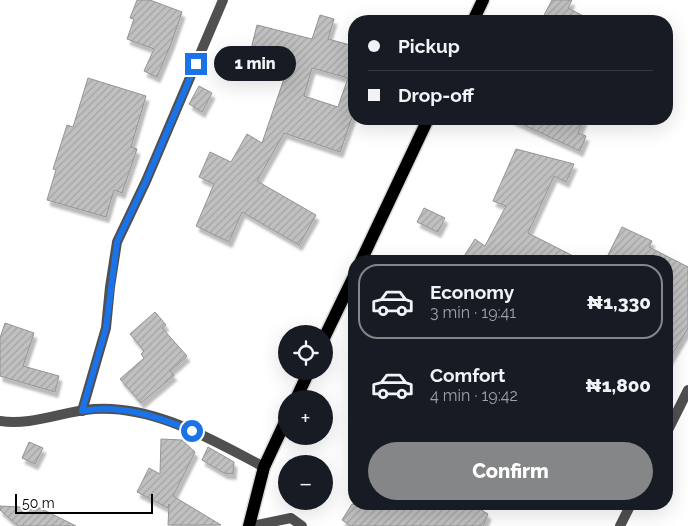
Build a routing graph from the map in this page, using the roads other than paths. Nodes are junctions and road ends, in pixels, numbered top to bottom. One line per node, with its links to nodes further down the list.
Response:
1 (222, 0): 9 (street)
2 (482, 0): 3 (main road)
3 (476, 15)
4 (425, 125): 5 (main road)
5 (364, 255)
6 (348, 288): 7 (main road)
7 (330, 325)
8 (688, 390): 10 (street)
9 (82, 411): 11 (street); 13 (street)
10 (673, 420)
11 (0, 421)
12 (278, 437): 13 (main road)
13 (264, 467): 15 (main road)
14 (628, 510): 17 (street)
15 (250, 526): 16 (street)
16 (302, 526)
17 (620, 526)

